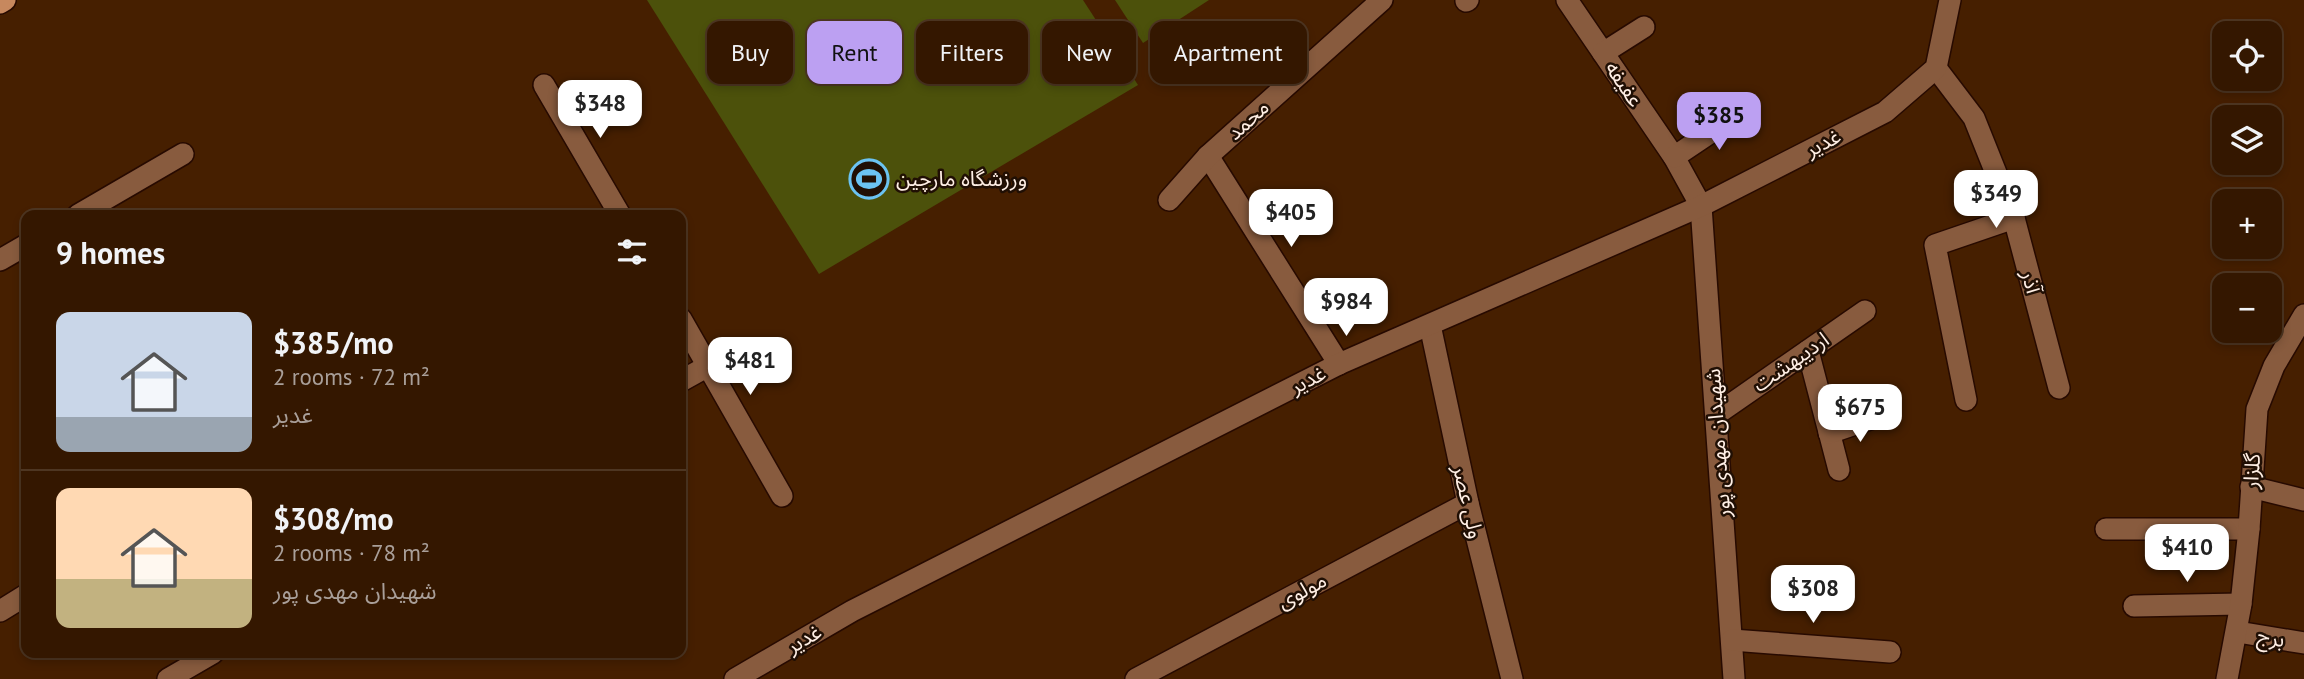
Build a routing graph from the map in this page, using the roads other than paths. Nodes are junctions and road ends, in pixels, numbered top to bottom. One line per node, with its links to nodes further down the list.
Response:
1 (5, 0): 5 (main road)
2 (1382, 0): 12 (street, محمد)
3 (1950, 0): 8 (street)
4 (1568, 1): 7 (street, عفیفه)
5 (0, 3)
6 (1644, 27): 7 (street)
7 (1603, 53): 13 (street, عفیفه)
8 (1936, 68): 15 (street, غدیر); 18 (street, آذر)
9 (544, 85): 17 (street)
10 (1741, 112): 13 (street)
11 (183, 154): 16 (street)
12 (1208, 156): 14 (street, محمد); 26 (street, محمد)
13 (1674, 157): 15 (street, عفیفه)
14 (1169, 200)
15 (1701, 206): 23 (street, غدیر); 31 (street, شهیدان مهدی پور)
16 (87, 210)
17 (617, 210)
18 (2014, 218): 29 (street, آذر); 30 (street)
19 (21, 248): 20 (street)
20 (0, 260)
21 (1865, 310): 25 (street, اردیبهشت)
22 (2304, 315): 35 (street, گلزار)
23 (1430, 324): 26 (street, غدیر); 38 (street, ولی عصر)
24 (686, 329): 27 (street)
25 (1808, 351): 31 (street, اردیبهشت); 33 (street)
26 (1339, 364): 51 (street, غدیر)
27 (708, 366): 28 (street); 36 (street)
28 (686, 378)
29 (2059, 388)
30 (1966, 400)
31 (1717, 414): 46 (street, شهیدان مهدی پور)
32 (1879, 416): 33 (street)
33 (1829, 433): 34 (street)
34 (1839, 470)
35 (2250, 487): 37 (street); 40 (street, گلزار)
36 (782, 496)
37 (2304, 500)
38 (1468, 503): 52 (street, مولوی); 53 (street, ولی عصر)
39 (2106, 528): 40 (street)
40 (2249, 529): 42 (street, گلزار)
41 (21, 598): 44 (street)
42 (2241, 604): 43 (street); 45 (street, گلزار)
43 (2134, 606)
44 (0, 611)
45 (2238, 632): 47 (street, برج); 55 (street, گلزار)
46 (1732, 640): 48 (street); 54 (street, شهیدان مهدی پور)
47 (2304, 643)
48 (1891, 652)
49 (204, 658): 50 (street)
50 (168, 679)
51 (735, 679)
52 (1136, 679)
53 (1512, 679)
54 (1734, 679)
55 (2227, 679)

